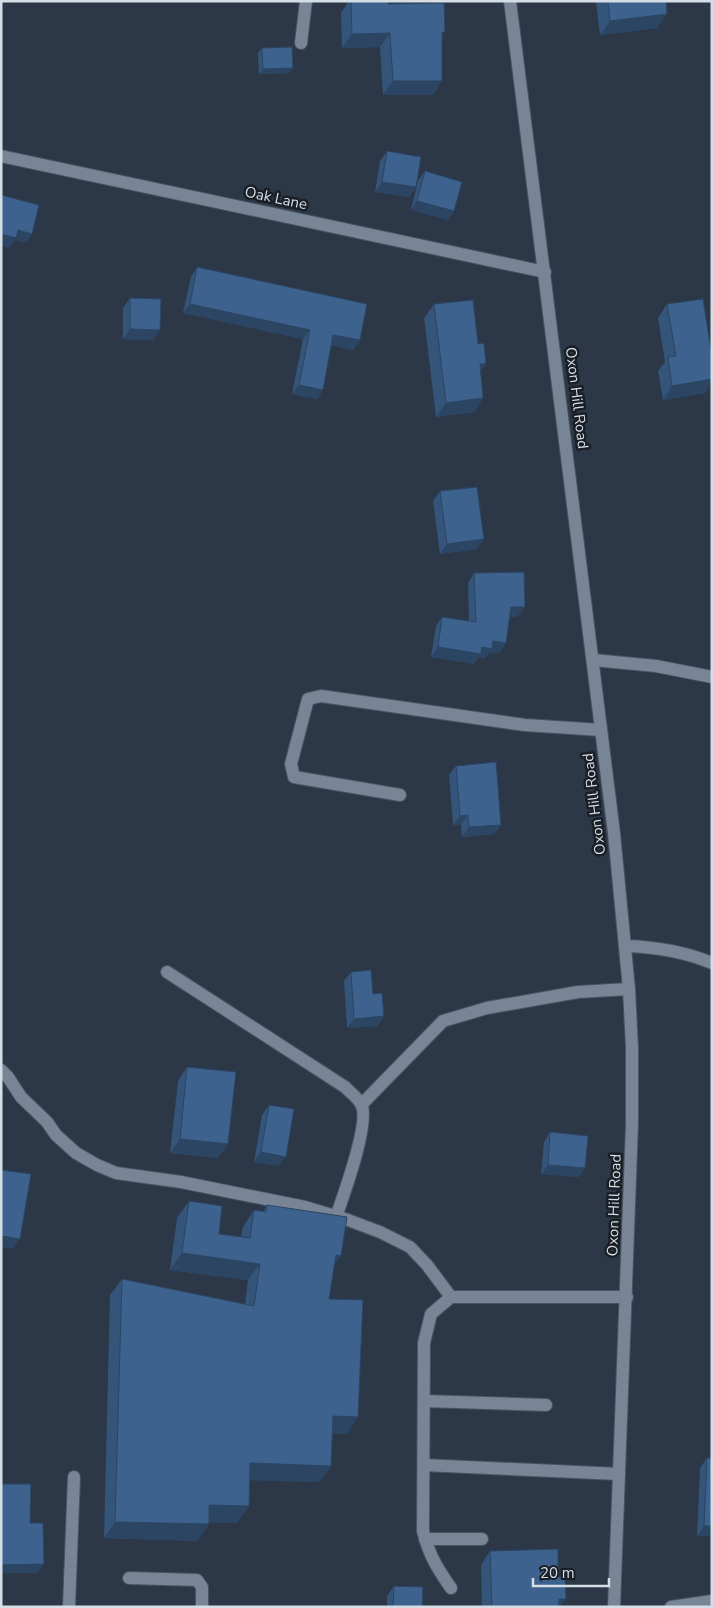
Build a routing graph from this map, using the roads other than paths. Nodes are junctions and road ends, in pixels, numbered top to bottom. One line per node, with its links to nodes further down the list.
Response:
1 (306, 1): 3 (street)
2 (510, 1): 5 (street, Oxon Hill Road)
3 (300, 42)
4 (1, 156): 5 (street, Oak Lane)
5 (545, 272): 6 (street, Oxon Hill Road)
6 (593, 660): 7 (street); 8 (street, Oxon Hill Road)
7 (712, 677)
8 (601, 730): 9 (street); 10 (street, Oxon Hill Road)
9 (400, 795)
10 (626, 946): 11 (street); 13 (street, Oxon Hill Road)
11 (712, 963)
12 (167, 972): 15 (street)
13 (629, 989): 15 (street); 18 (street, Oxon Hill Road)
14 (1, 1070): 16 (street)
15 (362, 1104): 16 (street)
16 (336, 1216): 17 (street)
17 (451, 1297): 18 (street); 19 (street)
18 (627, 1297): 22 (street, Oxon Hill Road)
19 (424, 1401): 20 (street); 21 (street)
20 (546, 1405)
21 (424, 1465): 22 (street); 24 (street)
22 (619, 1474): 31 (street, Oxon Hill Road)
23 (74, 1477): 29 (street)
24 (425, 1539): 25 (street); 27 (street)
25 (482, 1539)
26 (129, 1578): 30 (street)
27 (451, 1588)
28 (712, 1601): 32 (street)
29 (69, 1607)
30 (202, 1607)
31 (614, 1607)
32 (671, 1607)

